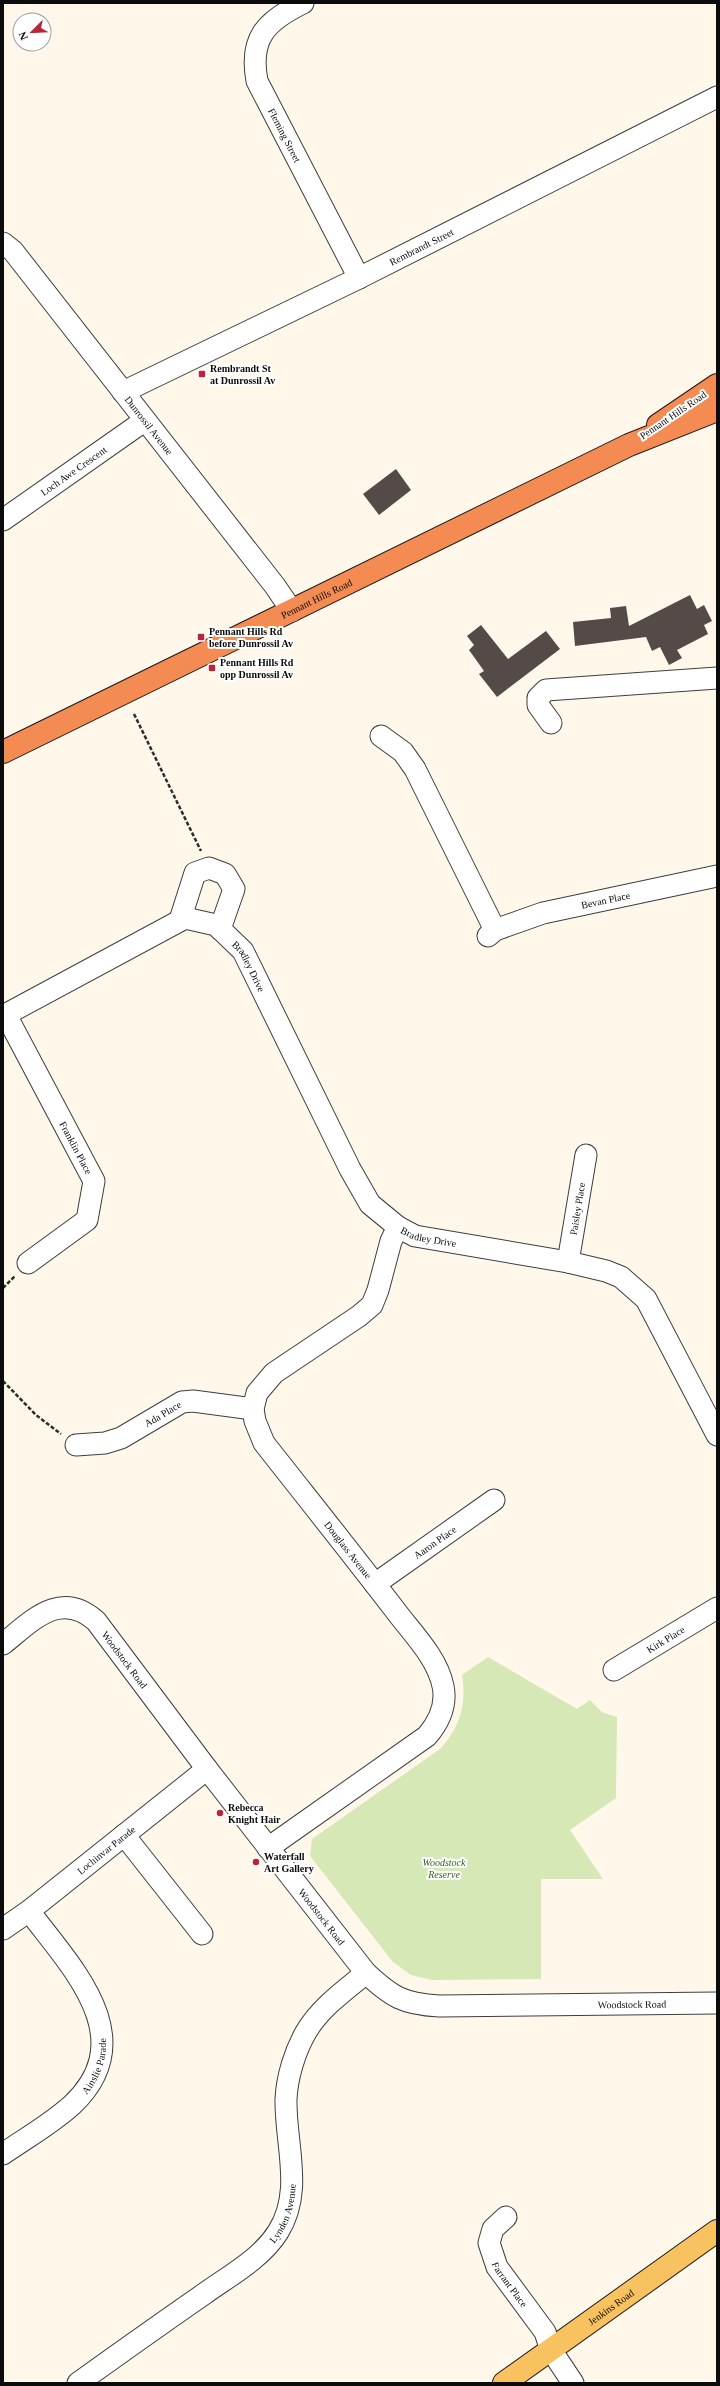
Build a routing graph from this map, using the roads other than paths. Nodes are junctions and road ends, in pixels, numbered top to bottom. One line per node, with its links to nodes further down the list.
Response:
1 (303, 3): 4 (street, Fleming Street)
2 (717, 96): 4 (street, Rembrandt Street)
3 (6, 251): 6 (street, Dunrossil Avenue)
4 (359, 278): 6 (street, Rembrandt Street)
5 (717, 385): 9 (highway, Pennant Hills Road)
6 (123, 392): 8 (street, Dunrossil Avenue)
7 (717, 410): 9 (highway, Pennant Hills Road)
8 (144, 421): 10 (street, Loch Awe Crescent); 11 (street, Dunrossil Avenue)
9 (629, 445): 11 (highway, Pennant Hills Road)
10 (3, 520)
11 (292, 611): 15 (highway, Pennant Hills Road)
12 (717, 678): 13 (street)
13 (551, 723)
14 (381, 736): 16 (street, Bevan Place)
15 (3, 752)
16 (717, 876)
17 (180, 920): 18 (street, Bradley Drive); 18 (street); 19 (street)
18 (220, 929): 21 (street, Bradley Drive)
19 (4, 1015): 23 (street, Franklin Place)
20 (586, 1155): 22 (street, Paisley Place)
21 (398, 1227): 22 (street, Bradley Drive); 24 (street)
22 (568, 1262): 25 (street, Bradley Drive)
23 (28, 1263)
24 (253, 1409): 26 (street, Ada Place); 28 (street, Douglass Avenue)
25 (717, 1435)
26 (76, 1445)
27 (494, 1500): 28 (street, Aaron Place)
28 (375, 1584): 34 (street, Douglass Avenue)
29 (717, 1608): 31 (street, Kirk Place)
30 (3, 1644): 32 (street, Woodstock Road)
31 (614, 1670)
32 (207, 1769): 33 (street, Lochinvar Parade); 34 (street, Woodstock Road)
33 (124, 1835): 35 (street, Lochinvar Parade); 37 (street)
34 (268, 1848): 38 (street, Woodstock Road)
35 (29, 1911): 36 (street, Lochinvar Parade); 40 (street, Ainslie Parade)
36 (3, 1929)
37 (202, 1934)
38 (366, 1973): 39 (street, Woodstock Road); 44 (street, Lynden Avenue)
39 (717, 2003)
40 (3, 2154)
41 (506, 2217): 43 (street, Farrant Place)
42 (717, 2231): 43 (main road, Jenkins Road)
43 (551, 2350): 45 (main road, Jenkins Road); 46 (street, Farrant Place)
44 (78, 2383)
45 (504, 2383)
46 (572, 2383)

